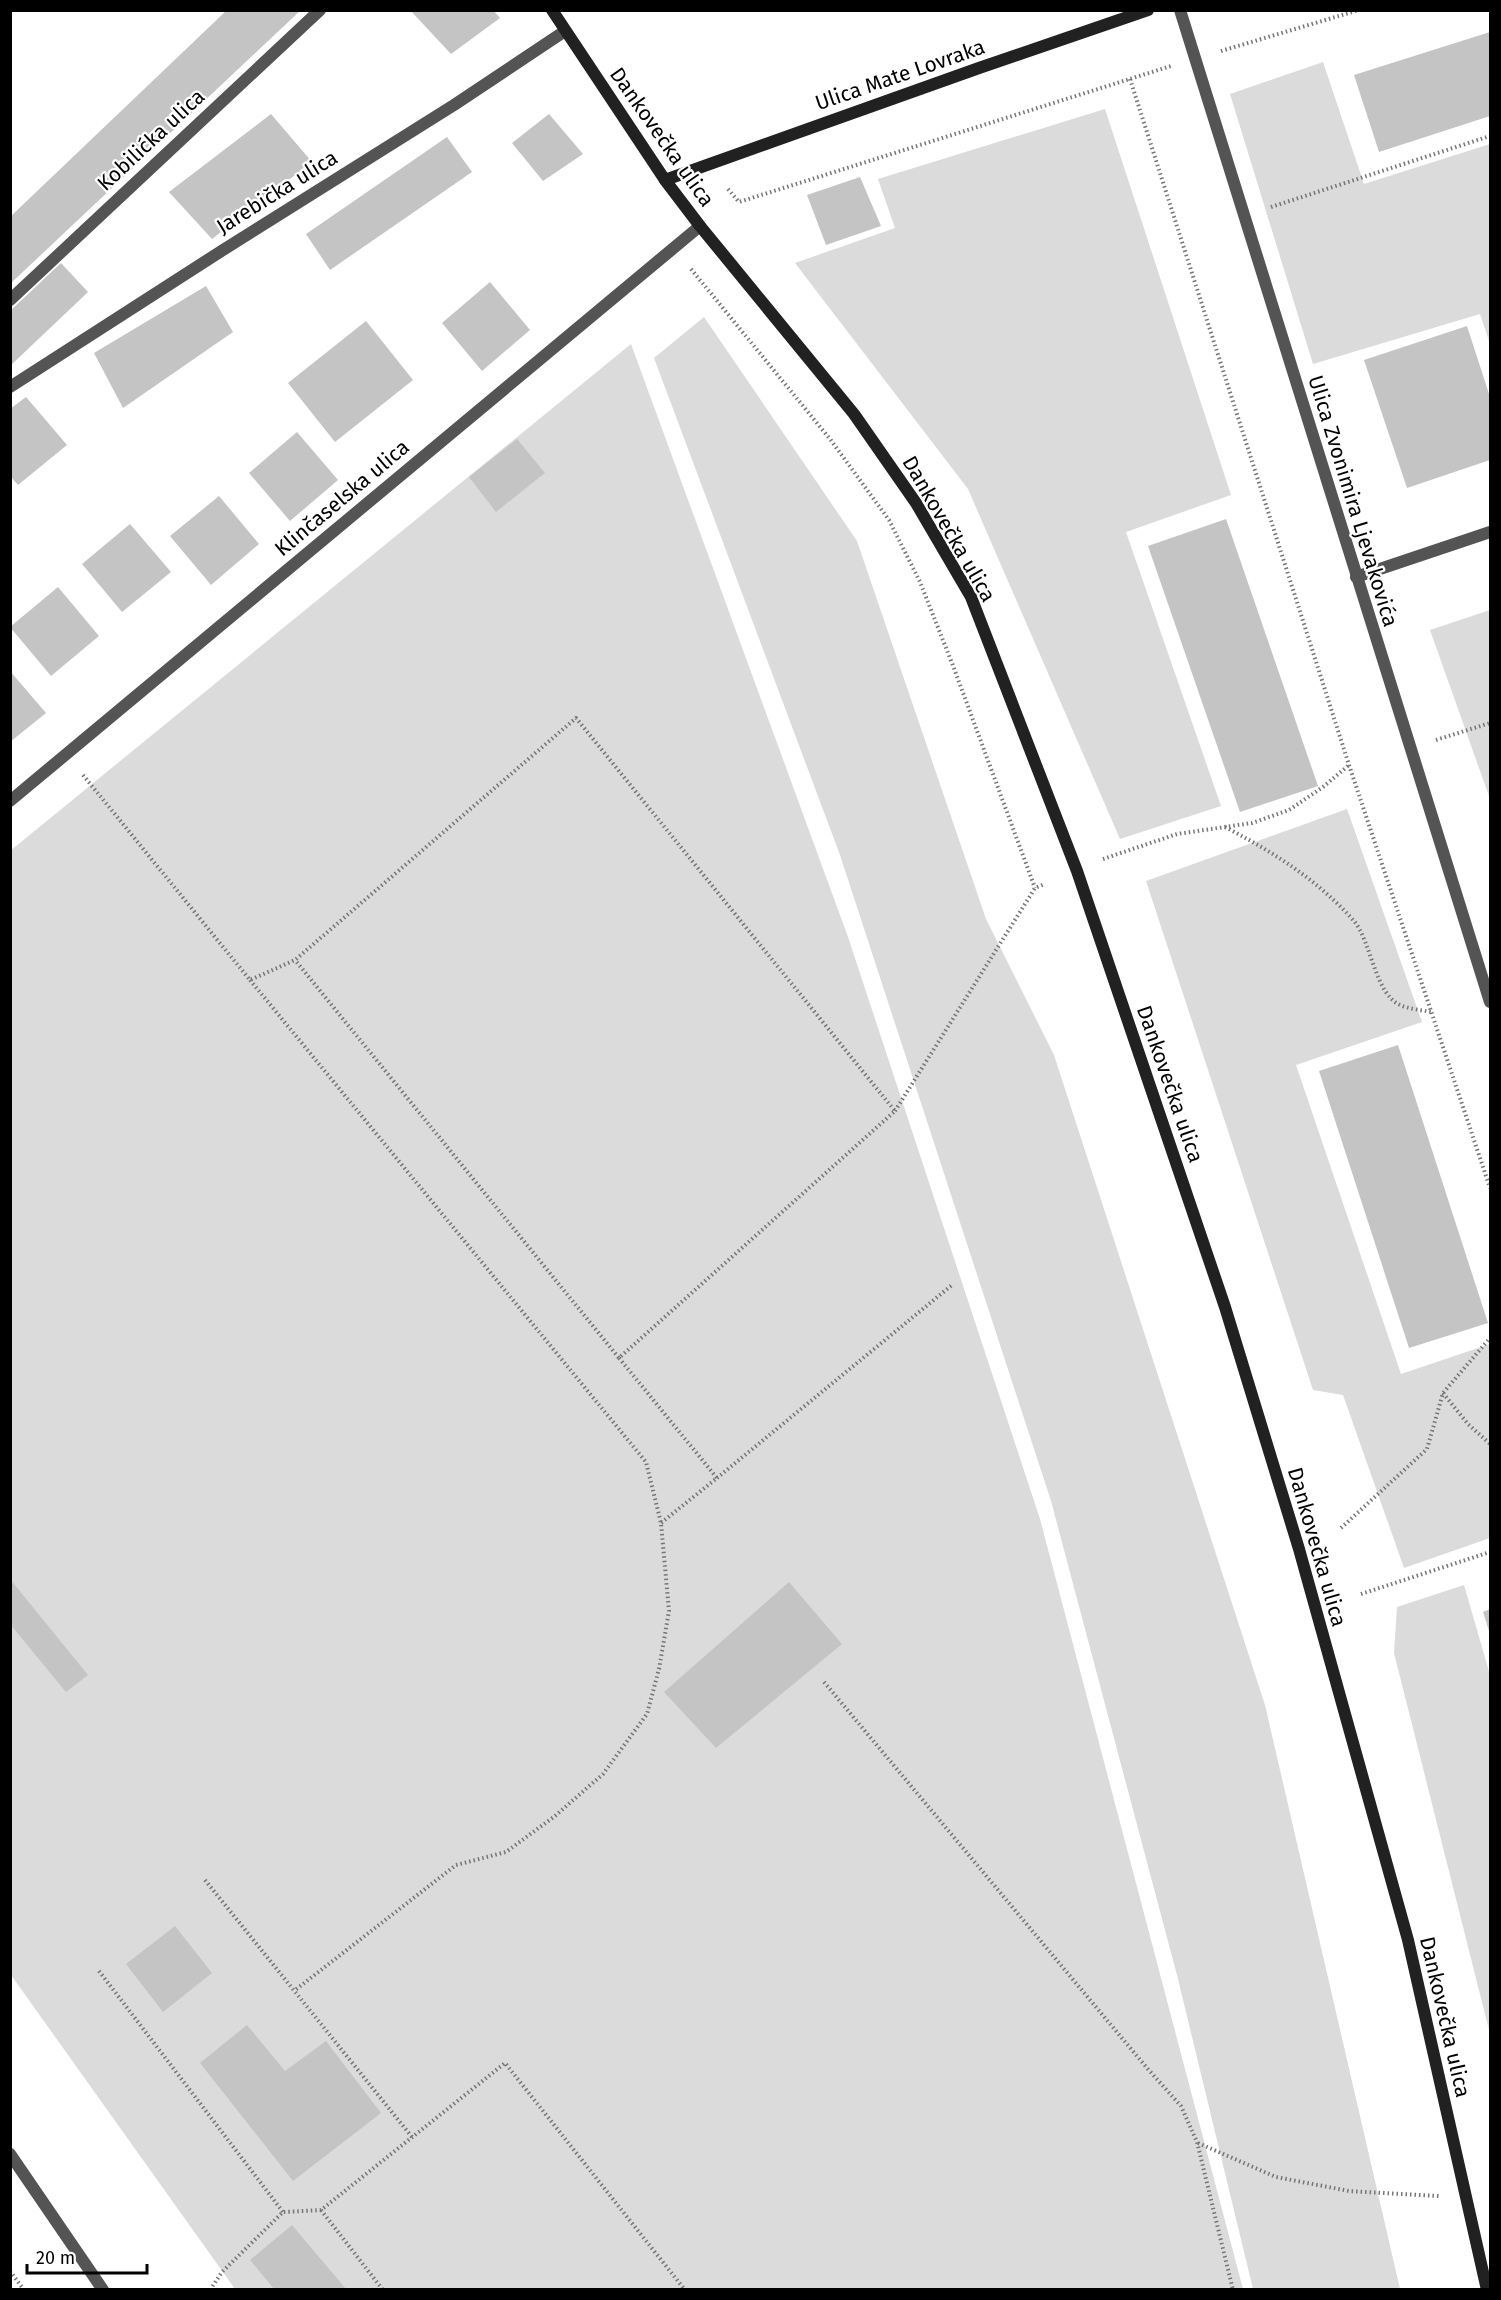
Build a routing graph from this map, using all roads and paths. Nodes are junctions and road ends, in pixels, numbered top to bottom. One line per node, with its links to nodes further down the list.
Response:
1 (320, 10): 16 (street, Kobilićka ulica)
2 (552, 10): 6 (main road, Dankovečka ulica)
3 (1148, 10): 11 (main road, Ulica Mate Lovraka)
4 (1180, 10): 19 (street, Ulica Zvonimira Ljevakovića)
5 (1359, 10): 7 (path)
6 (565, 31): 11 (main road, Dankovečka ulica); 17 (street, Jarebička ulica)
7 (1214, 53)
8 (1174, 65): 9 (path)
9 (1130, 79): 12 (path); 23 (path)
10 (1491, 136): 13 (path)
11 (665, 180): 14 (main road, Dankovečka ulica)
12 (728, 189)
13 (1271, 207)
14 (700, 226): 15 (street, Klinčaselska ulica); 62 (main road, Dankovečka ulica)
15 (674, 248): 22 (street, Klinčaselska ulica); 28 (path)
16 (10, 300)
17 (10, 387)
18 (1491, 532): 19 (street)
19 (1356, 577): 31 (street, Ulica Zvonimira Ljevakovića)
20 (1491, 723): 21 (path)
21 (1435, 740)
22 (66, 754): 24 (street, Klinčaselska ulica); 30 (path)
23 (1348, 765): 25 (path); 32 (path)
24 (10, 801)
25 (1225, 827): 26 (path); 32 (path)
26 (1103, 859)
27 (1045, 884): 28 (path)
28 (1035, 888): 33 (path)
29 (296, 960): 30 (path); 33 (path); 37 (path)
30 (250, 980): 41 (path)
31 (1491, 1002)
32 (1432, 1012): 34 (path)
33 (895, 1111): 37 (path)
34 (1491, 1188)
35 (952, 1285): 40 (path)
36 (1491, 1338): 38 (path)
37 (619, 1358): 40 (path)
38 (1443, 1393): 39 (path); 42 (path)
39 (1491, 1444)
40 (717, 1478): 41 (path)
41 (661, 1523): 48 (path)
42 (1341, 1528)
43 (1491, 1552): 44 (path)
44 (1361, 1594)
45 (824, 1682): 50 (path)
46 (205, 1880): 48 (path)
47 (99, 1971): 54 (path)
48 (294, 1991): 49 (path)
49 (412, 2137): 53 (path); 60 (path)
50 (1197, 2142): 52 (path); 61 (path)
51 (10, 2154): 57 (street)
52 (1439, 2196)
53 (321, 2210): 54 (path); 59 (path)
54 (283, 2212): 58 (path)
55 (10, 2271): 56 (path)
56 (22, 2289)
57 (103, 2289)
58 (210, 2289)
59 (383, 2289)
60 (684, 2289)
61 (1233, 2289)
62 (1487, 2289)

